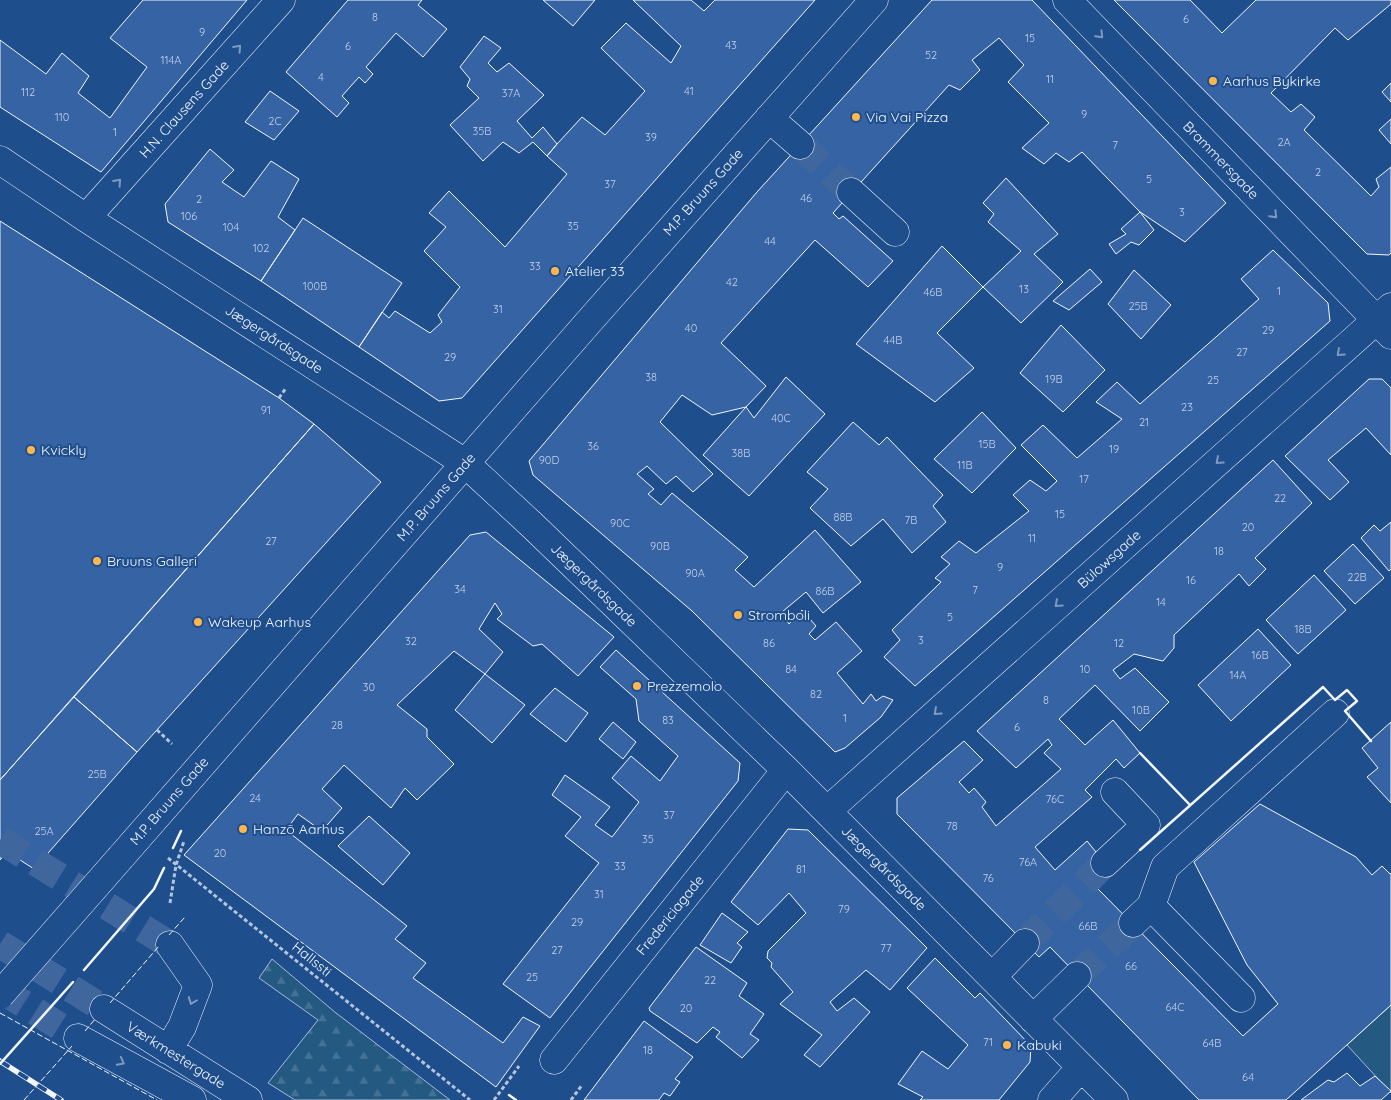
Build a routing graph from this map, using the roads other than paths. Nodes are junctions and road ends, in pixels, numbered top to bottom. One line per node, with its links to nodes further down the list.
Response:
1 (281, 0): 8 (street, H.N. Clausens Gade, one-way to 1)
2 (874, 0): 4 (street, M.P. Bruuns Gade)
3 (1066, 0): 10 (street, Brammersgade, one-way to 10)
4 (770, 118): 5 (street); 11 (street, M.P. Bruuns Gade)
5 (800, 145)
6 (0, 160): 8 (street, Jægergårdsgade)
7 (851, 192): 9 (street)
8 (86, 218): 11 (street, Jægergårdsgade)
9 (895, 232)
10 (1386, 320): 15 (street, Bülowsgade, one-way to 15)
11 (465, 463): 13 (street, Jægergårdsgade); 21 (street, M.P. Bruuns Gade, bridge)
12 (1335, 713): 22 (street)
13 (786, 770): 15 (street, Jægergårdsgade); 27 (street, Fredericiagade)
14 (1115, 792): 16 (street)
15 (827, 810): 20 (street, Jægergårdsgade)
16 (1106, 863)
17 (1025, 943): 20 (street)
18 (170, 945): 26 (street, one-way to 26)
19 (1077, 976): 24 (street)
20 (992, 977): 24 (street, Jægergårdsgade)
21 (0, 995)
22 (1241, 998)
23 (104, 1009): 26 (street, Værkmestergade)
24 (1033, 1019): 28 (street, Jægergårdsgade)
25 (78, 1038): 29 (street, one-way to 29)
26 (168, 1050): 30 (street, Værkmestergade)
27 (554, 1060)
28 (1081, 1067): 31 (street); 32 (street, Jægergårdsgade)
29 (192, 1100)
30 (248, 1100)
31 (1052, 1100)
32 (1114, 1100)

